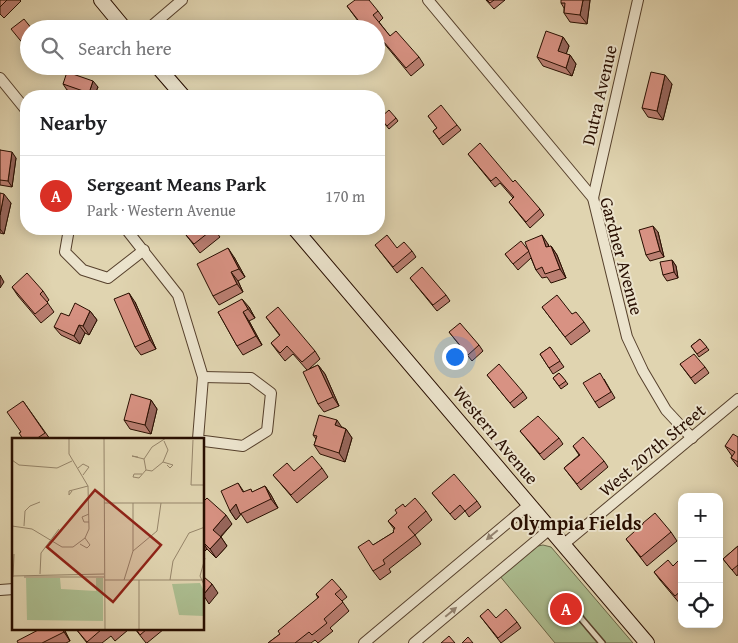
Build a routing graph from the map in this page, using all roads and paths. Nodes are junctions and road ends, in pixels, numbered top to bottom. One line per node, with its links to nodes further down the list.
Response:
1 (101, 0): 5 (main road)
2 (182, 0): 6 (street)
3 (428, 0): 11 (street, Gardner Avenue)
4 (638, 0): 11 (street, Dutra Avenue)
5 (118, 20)
6 (159, 20)
7 (164, 75): 9 (main road)
8 (0, 78): 10 (street)
9 (177, 90)
10 (20, 103)
11 (593, 198): 19 (street, Gardner Avenue)
12 (68, 235): 15 (street)
13 (131, 235): 15 (street)
14 (300, 235): 21 (main road, Western Avenue)
15 (144, 250): 16 (street)
16 (202, 377): 18 (street); 20 (street)
17 (738, 399): 19 (street, West 207th Street)
18 (198, 438)
19 (692, 438): 23 (street, West 207th Street)
20 (205, 441)
21 (530, 504): 22 (main road, Western Avenue); 25 (street, one-way to 25)
22 (550, 528): 23 (main road, Western Avenue); 26 (street, one-way to 22)
23 (564, 544): 28 (main road, Western Avenue)
24 (579, 616): 27 (lane)
25 (364, 643)
26 (414, 643)
27 (602, 643)
28 (648, 643)

